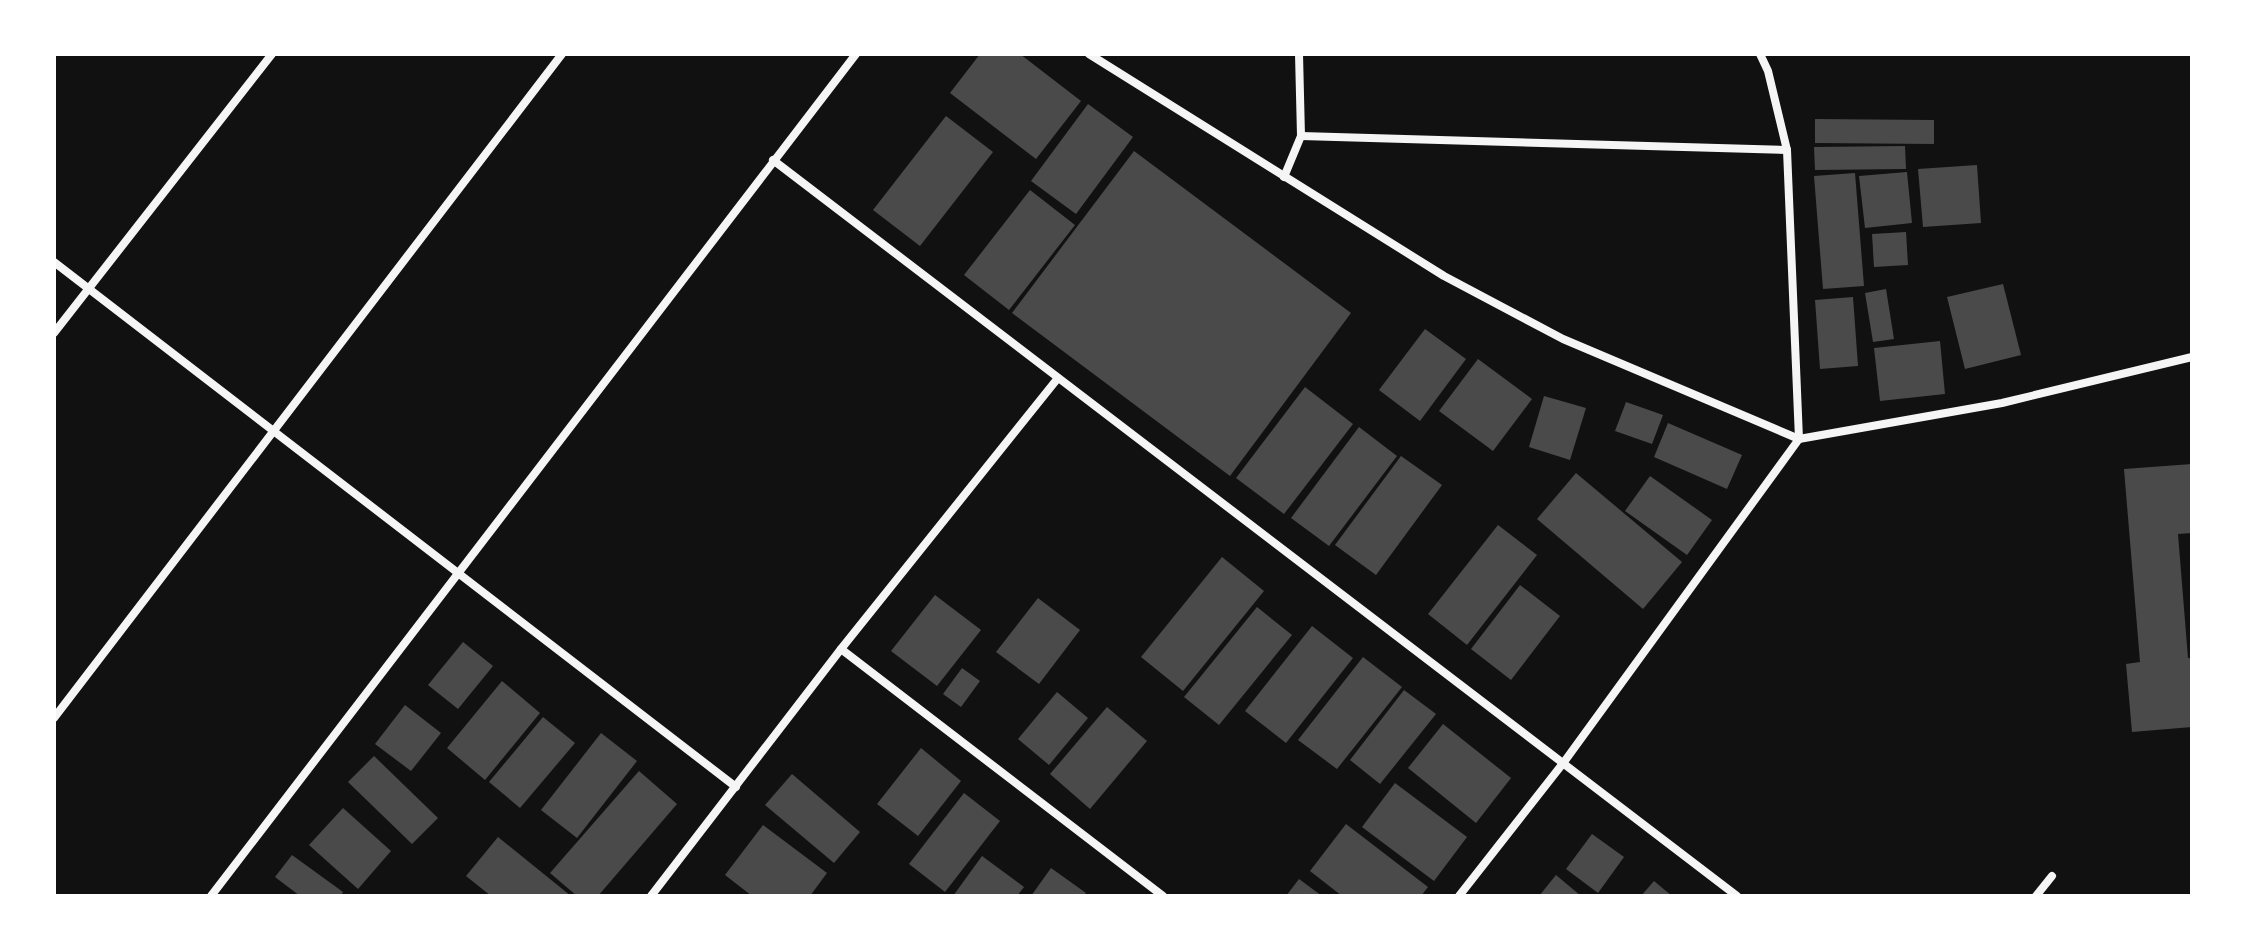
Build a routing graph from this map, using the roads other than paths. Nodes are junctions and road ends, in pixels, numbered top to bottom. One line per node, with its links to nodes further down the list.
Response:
1 (272, 54): 12 (street)
2 (562, 54): 16 (street)
3 (856, 54): 9 (street)
4 (1089, 54): 10 (street)
5 (1299, 54): 7 (street)
6 (1760, 54): 8 (street)
7 (1301, 136): 8 (street); 10 (street)
8 (1787, 150): 17 (street)
9 (773, 160): 15 (street); 18 (street)
10 (1284, 177): 17 (street)
11 (54, 262): 12 (street)
12 (88, 289): 13 (street); 16 (street)
13 (54, 333)
14 (2192, 357): 17 (street)
15 (1058, 378): 19 (street); 21 (street)
16 (271, 433): 18 (street); 20 (street)
17 (1799, 439): 21 (street)
18 (455, 574): 22 (street); 24 (street)
19 (841, 649): 22 (street); 26 (street)
20 (54, 718)
21 (1564, 762): 27 (street); 28 (street)
22 (736, 787): 25 (street)
23 (2052, 876): 29 (street)
24 (211, 896)
25 (651, 896)
26 (1163, 896)
27 (1459, 896)
28 (1737, 896)
29 (2036, 896)

